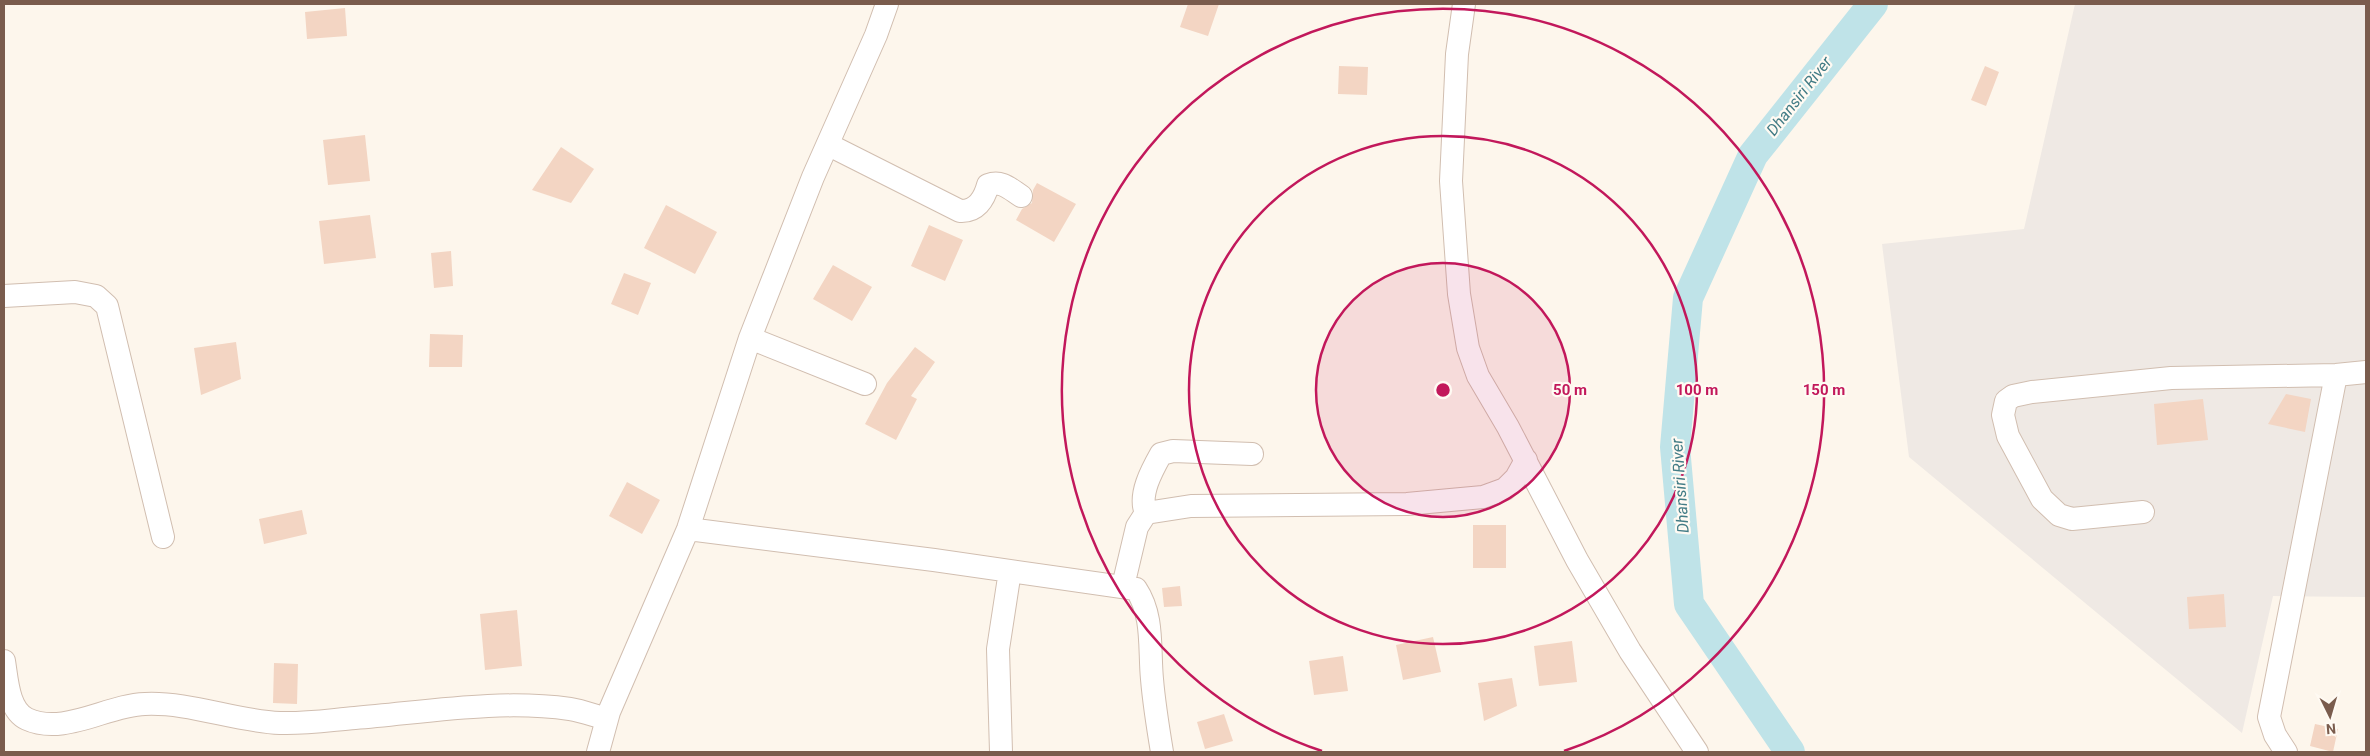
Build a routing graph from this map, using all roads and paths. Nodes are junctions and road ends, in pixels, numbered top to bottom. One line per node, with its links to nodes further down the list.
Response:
1 (887, 4): 3 (street)
2 (1464, 4): 11 (street)
3 (829, 146): 4 (street); 6 (street)
4 (1021, 196)
5 (4, 296): 15 (street)
6 (750, 338): 9 (street); 14 (street)
7 (2366, 372): 8 (street)
8 (2336, 375): 12 (street); 24 (street)
9 (865, 384)
10 (1252, 454): 13 (street)
11 (1526, 460): 13 (street); 23 (street)
12 (2143, 512)
13 (1146, 513): 17 (street)
14 (688, 529): 16 (street); 19 (street)
15 (163, 537)
16 (1010, 570): 17 (street); 21 (street)
17 (1123, 586): 22 (street)
18 (4, 662): 19 (street)
19 (607, 719): 20 (street)
20 (598, 752)
21 (1001, 752)
22 (1162, 752)
23 (1697, 752)
24 (2286, 752)

